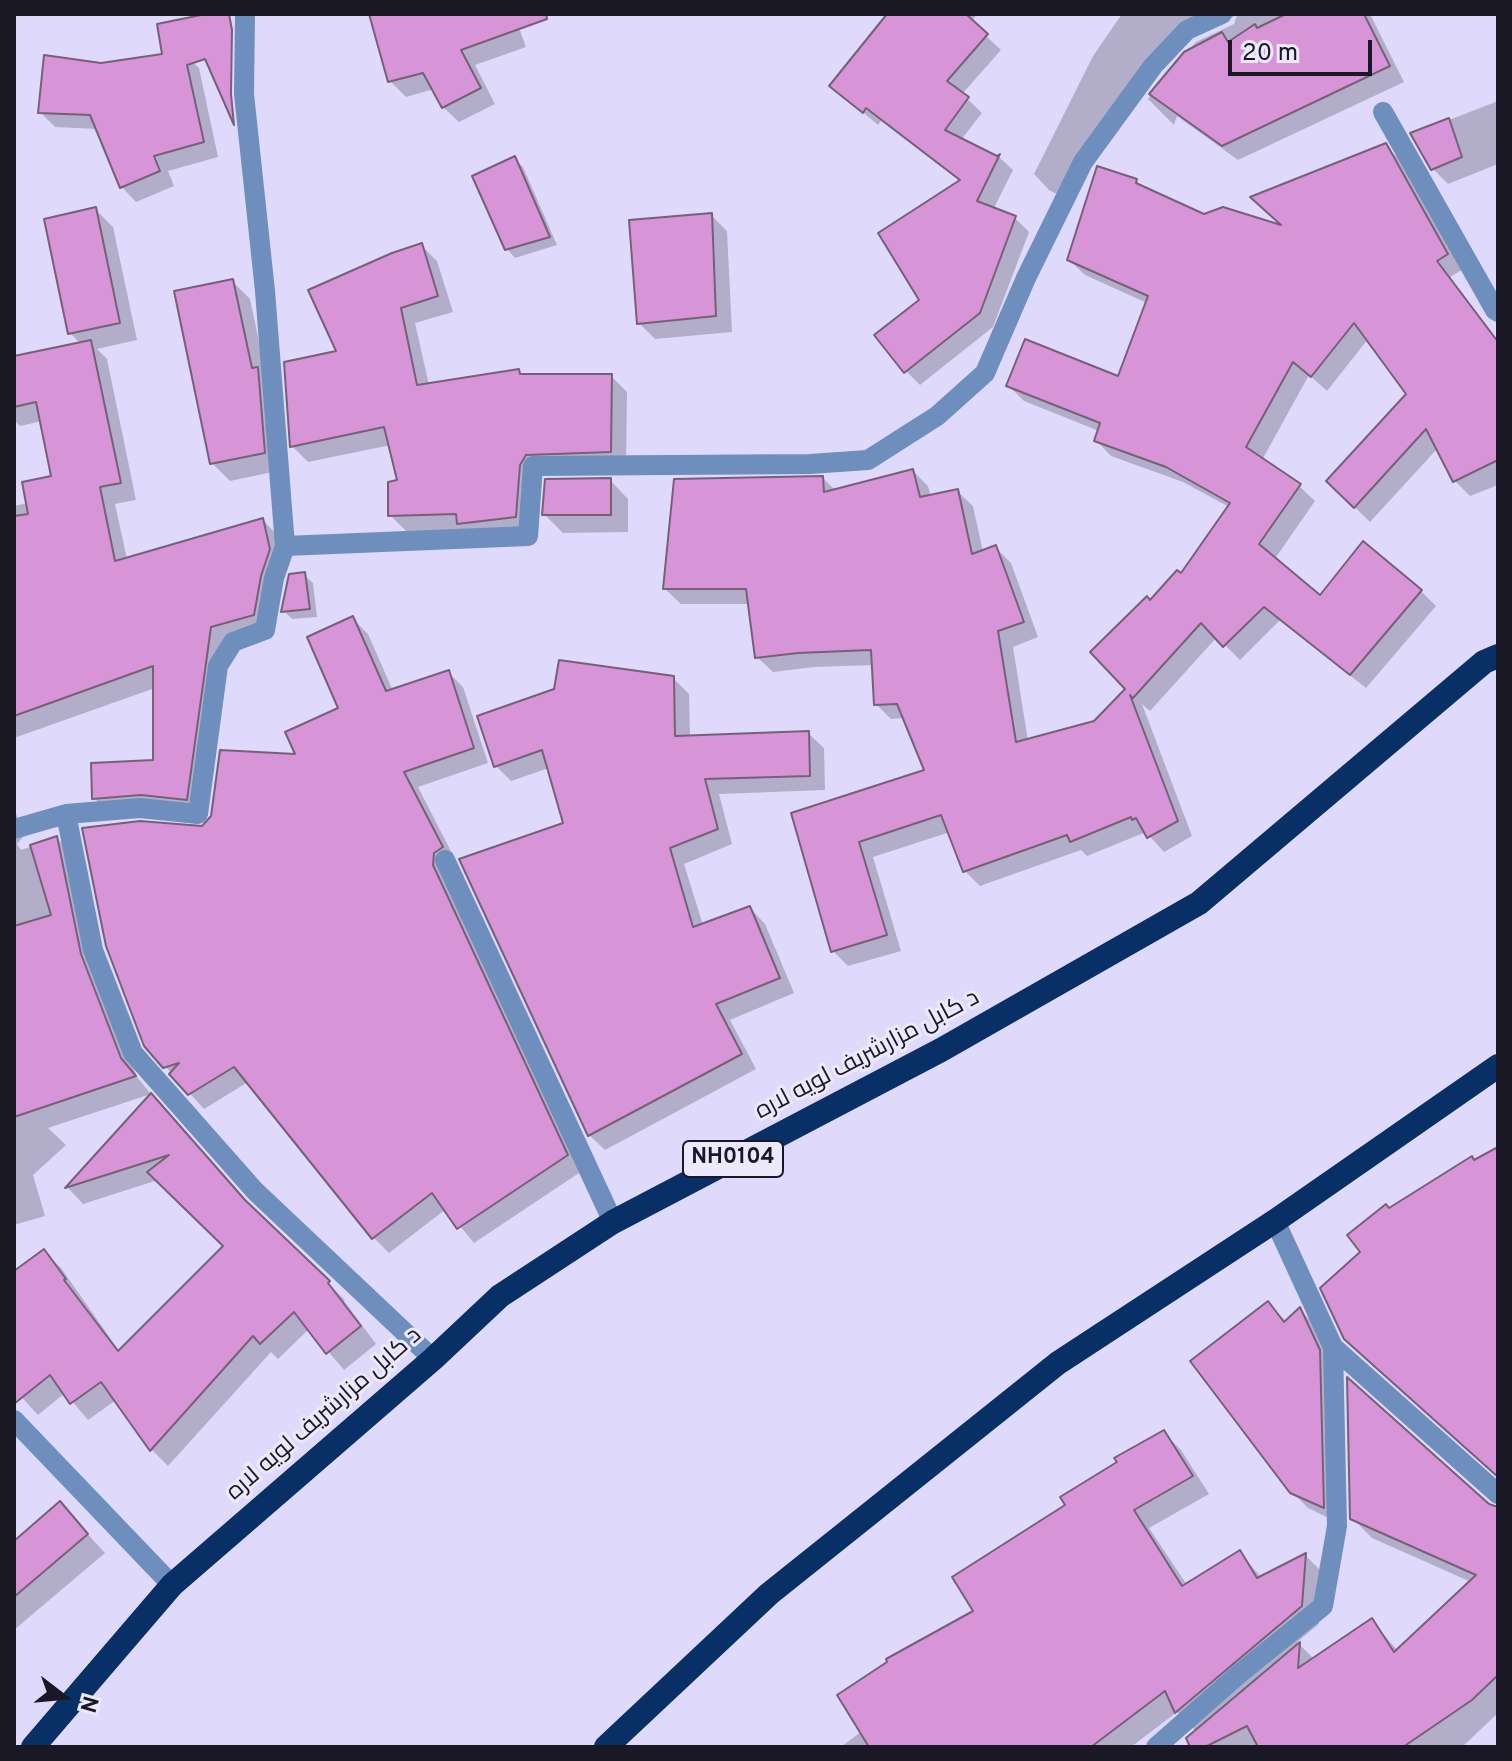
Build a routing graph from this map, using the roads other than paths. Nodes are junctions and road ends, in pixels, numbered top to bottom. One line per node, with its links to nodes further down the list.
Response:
1 (245, 14): 5 (street)
2 (1222, 14): 5 (street)
3 (1383, 112): 4 (street)
4 (1498, 312)
5 (285, 546): 7 (street)
6 (1498, 656): 12 (highway, د کابل مزارشریف لویه لاره / NH0104)
7 (66, 814): 8 (street); 14 (street)
8 (14, 829)
9 (445, 860): 12 (street)
10 (1498, 1066): 11 (highway)
11 (1275, 1221): 13 (street); 19 (highway)
12 (613, 1222): 14 (highway, د کابل مزارشریف لویه لاره / NH0104)
13 (1333, 1347): 16 (street); 20 (street)
14 (433, 1359): 17 (highway, د کابل مزارشریف لویه لاره / NH0104)
15 (14, 1420): 17 (street)
16 (1498, 1494)
17 (172, 1585): 18 (highway, د کابل مزارشریف لویه لاره / NH0104)
18 (33, 1747)
19 (606, 1747)
20 (1156, 1747)

